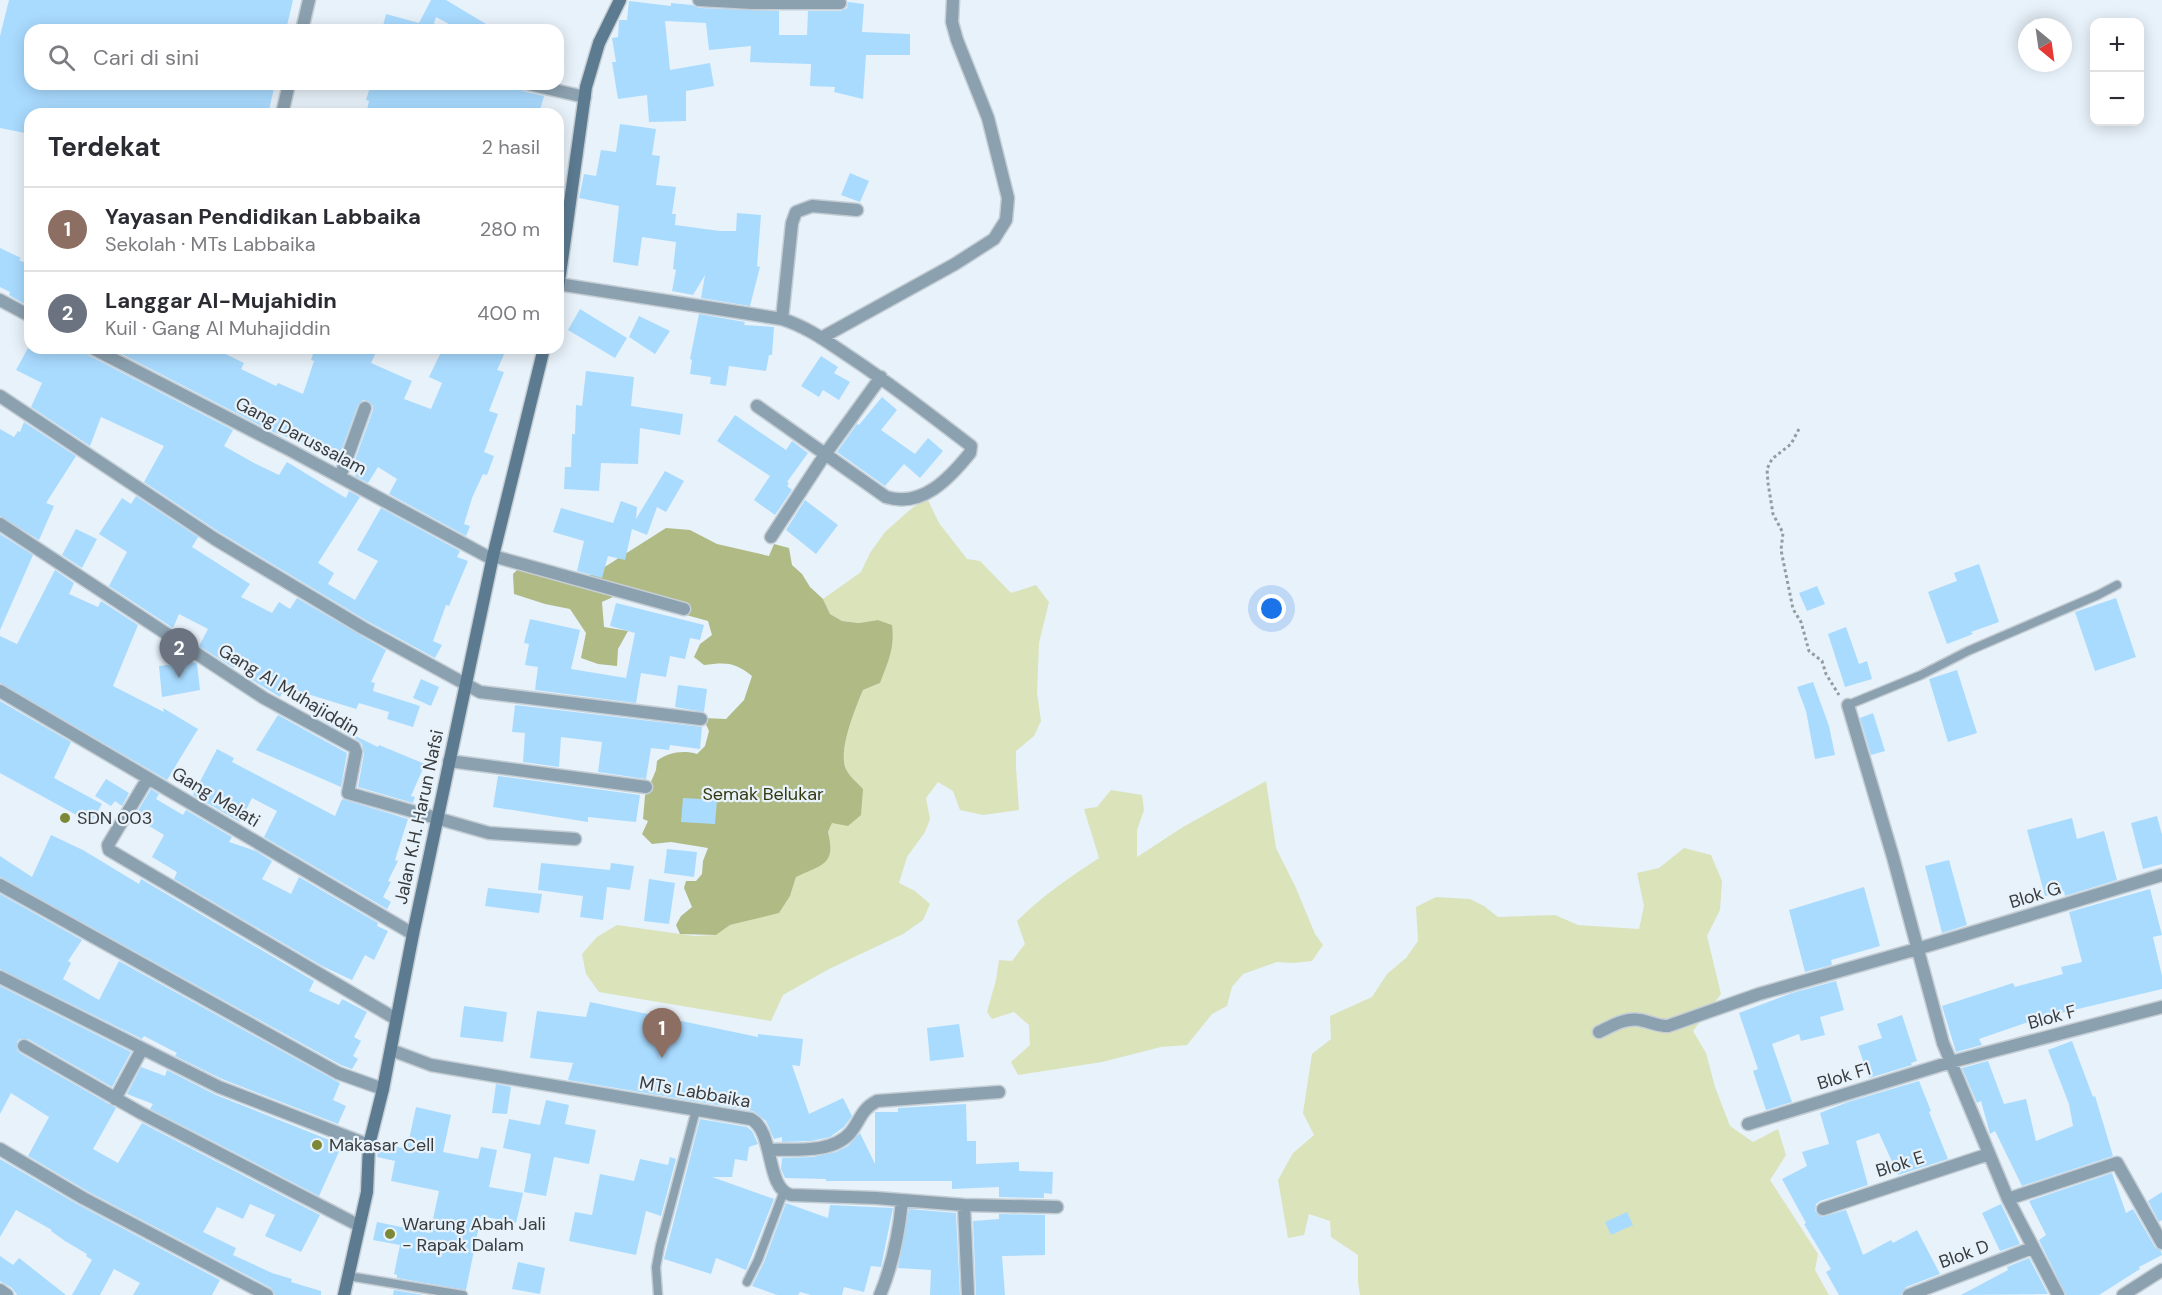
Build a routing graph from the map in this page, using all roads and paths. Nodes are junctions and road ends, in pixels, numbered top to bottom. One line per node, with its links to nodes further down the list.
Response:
1 (309, 0): 6 (street)
2 (620, 0): 9 (main road)
3 (699, 0): 5 (street)
4 (953, 0): 17 (street)
5 (840, 3)
6 (303, 24)
7 (564, 89): 9 (street)
8 (288, 90): 10 (street)
9 (586, 92): 12 (main road)
10 (283, 108)
11 (857, 210): 16 (street)
12 (564, 244)
13 (564, 286): 16 (street)
14 (0, 300): 15 (street)
15 (24, 313)
16 (782, 319): 17 (street)
17 (821, 338): 20 (street)
18 (104, 354): 26 (street, Gang Darussalam)
19 (543, 354): 29 (main road, Jalan K.H. Harun Nafsi)
20 (881, 377): 25 (street); 25 (street)
21 (0, 396): 32 (street)
22 (758, 406): 25 (street)
23 (365, 408): 26 (street)
24 (1799, 429): 34 (path)
25 (826, 453): 28 (street)
26 (340, 477): 29 (street, Gang Darussalam)
27 (0, 524): 39 (street, Gang Al Muhajiddin)
28 (771, 537)
29 (493, 557): 31 (street, Gang Darussalam); 32 (main road, Jalan K.H. Harun Nafsi)
30 (2117, 585): 34 (lane)
31 (684, 609)
32 (466, 685): 35 (street); 36 (main road, Jalan K.H. Harun Nafsi)
33 (0, 691): 37 (street, Gang Melati)
34 (1848, 705): 44 (street)
35 (701, 719)
36 (449, 761): 38 (street); 39 (main road, Jalan K.H. Harun Nafsi)
37 (148, 778): 43 (street, Gang Melati); 47 (street)
38 (646, 787)
39 (437, 819): 40 (street); 43 (main road, Jalan K.H. Harun Nafsi)
40 (575, 839)
41 (2162, 875): 44 (street, Blok G)
42 (0, 885): 53 (street)
43 (413, 934): 47 (main road, Jalan K.H. Harun Nafsi)
44 (1917, 949): 48 (street, Blok G); 52 (street)
45 (0, 977): 50 (street)
46 (2162, 1007): 52 (street, Blok F)
47 (396, 1019): 51 (main road, Jalan K.H. Harun Nafsi)
48 (1599, 1032)
49 (24, 1046): 55 (street)
50 (142, 1049): 55 (street); 58 (street)
51 (391, 1050): 53 (main road, Jalan K.H. Harun Nafsi); 56 (street, MTs Labbaika)
52 (1951, 1062): 57 (street, Blok F1); 61 (street)
53 (383, 1089): 58 (main road, Jalan K.H. Harun Nafsi)
54 (999, 1092): 60 (street)
55 (115, 1099): 68 (street)
56 (696, 1110): 60 (street, MTs Labbaika); 79 (lane)
57 (1748, 1124)
58 (369, 1146): 68 (main road, Jalan K.H. Harun Nafsi)
59 (0, 1149): 76 (street)
60 (768, 1150): 62 (street, MTs Labbaika)
61 (1989, 1154): 63 (street); 67 (street, Blok E)
62 (784, 1191): 64 (street); 73 (lane)
63 (2008, 1199): 69 (street); 70 (street)
64 (902, 1201): 65 (street); 80 (street)
65 (964, 1205): 66 (street); 81 (street)
66 (1057, 1207)
67 (1823, 1209)
68 (358, 1225): 72 (main road, Jalan K.H. Harun Nafsi)
69 (2162, 1243)
70 (2032, 1248): 82 (street, Blok D); 83 (street)
71 (2162, 1270): 84 (street)
72 (353, 1276): 77 (main road, Jalan K.H. Harun Nafsi); 78 (lane)
73 (747, 1282)
74 (0, 1290): 75 (street)
75 (7, 1295)
76 (267, 1295)
77 (344, 1295)
78 (463, 1295)
79 (658, 1295)
80 (880, 1295)
81 (968, 1295)
82 (1909, 1295)
83 (2058, 1295)
84 (2123, 1295)

